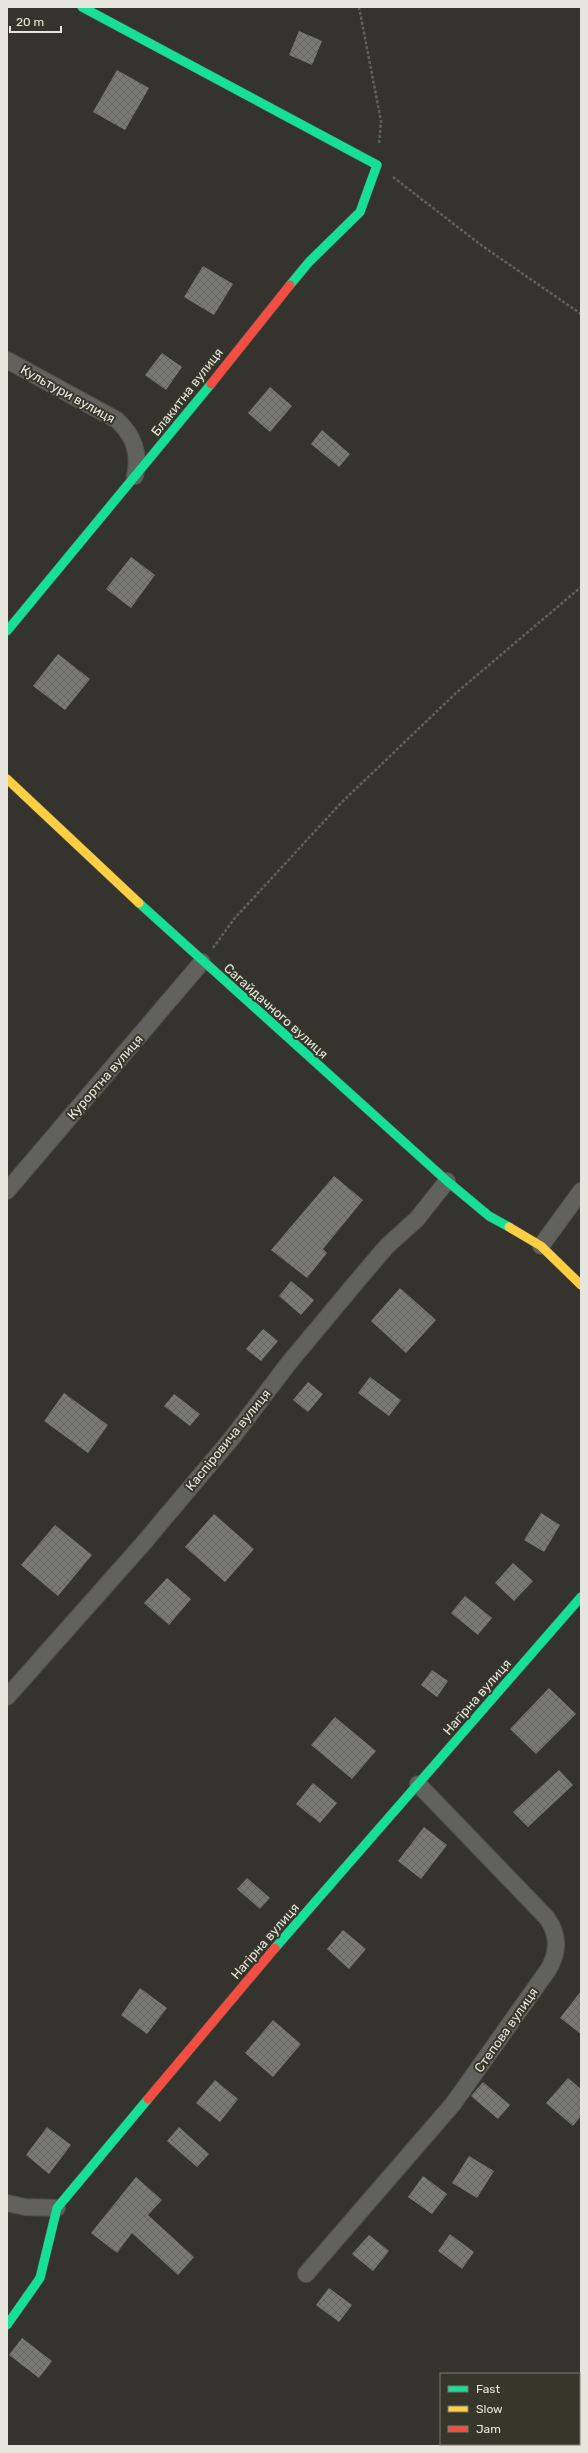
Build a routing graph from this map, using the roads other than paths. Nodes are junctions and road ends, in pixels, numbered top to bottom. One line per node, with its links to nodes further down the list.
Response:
1 (82, 7): 3 (street, Блакитна вулиця)
2 (7, 360): 3 (street, Культури вулиця)
3 (135, 476): 4 (street, Блакитна вулиця)
4 (7, 631)
5 (7, 778): 6 (street, Сагайдачного вулиця)
6 (202, 962): 7 (street, Сагайдачного вулиця); 8 (street, Курортна вулиця)
7 (448, 1181): 10 (street, Сагайдачного вулиця); 13 (street, Каспіровича вулиця)
8 (7, 1190)
9 (581, 1191): 10 (street)
10 (541, 1246): 11 (street)
11 (581, 1285)
12 (581, 1597): 14 (street, Нагірна вулиця)
13 (7, 1697)
14 (418, 1784): 16 (street, Нагірна вулиця); 17 (street, Степова вулиця)
15 (7, 2203): 16 (street)
16 (57, 2208): 18 (street, Нагірна вулиця)
17 (306, 2274)
18 (7, 2325)

